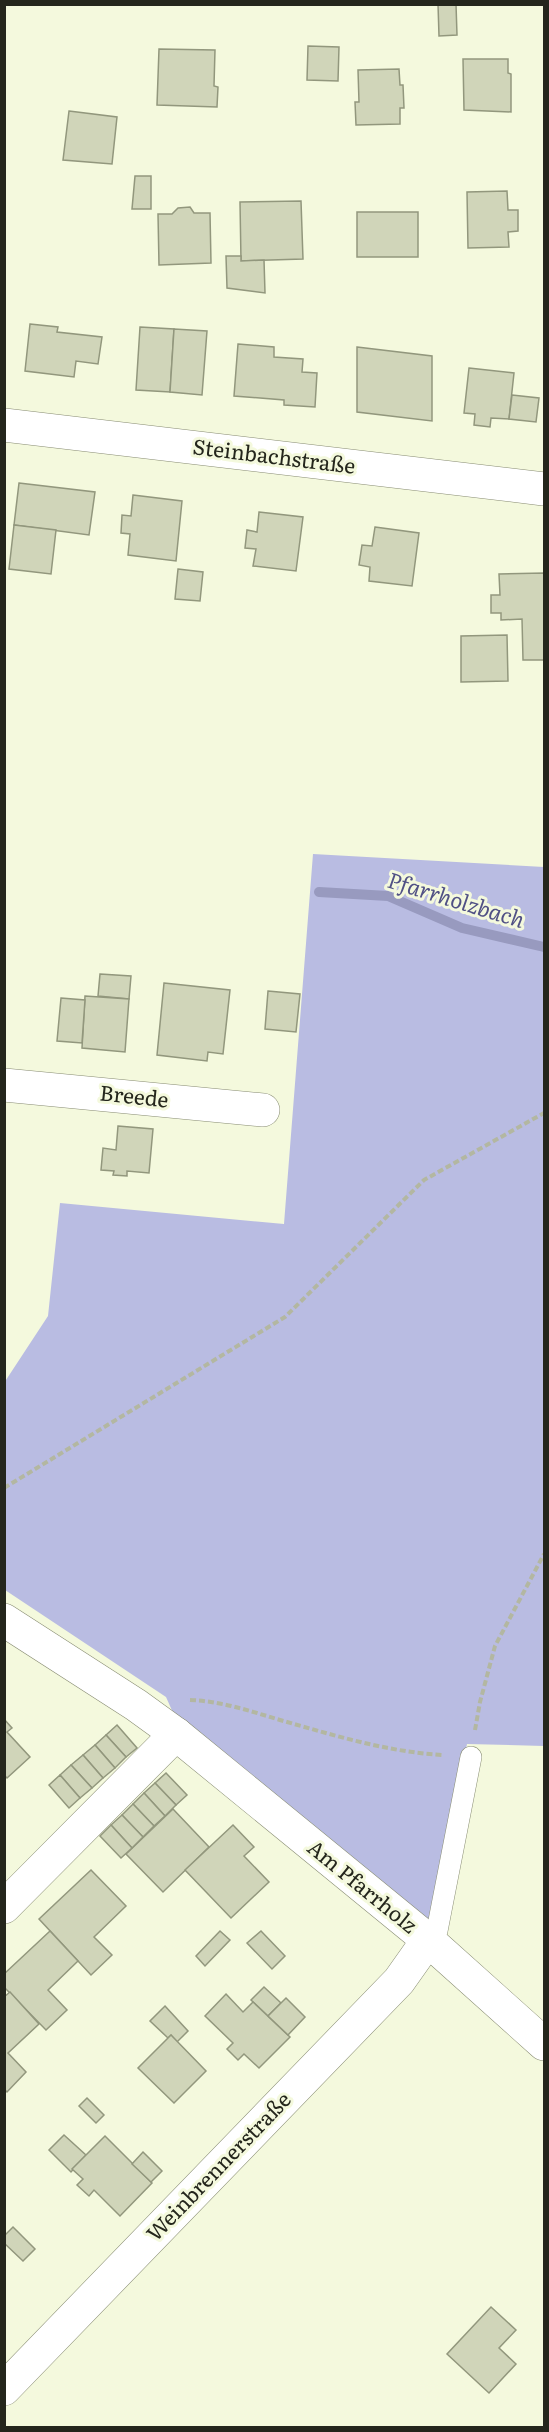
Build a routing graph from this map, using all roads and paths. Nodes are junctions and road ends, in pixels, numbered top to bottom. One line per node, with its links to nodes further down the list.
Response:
1 (4, 425): 2 (street, Steinbachstraße)
2 (544, 489)
3 (4, 1085): 4 (street, Breede)
4 (263, 1110)
5 (544, 1113): 6 (path)
6 (4, 1488)
7 (544, 1554): 11 (path)
8 (4, 1620): 9 (street, Am Pfarrholz)
9 (136, 1705): 10 (street, Am Pfarrholz); 11 (path)
10 (176, 1734): 12 (street); 13 (street, Am Pfarrholz)
11 (471, 1757): 13 (lane)
12 (4, 1907)
13 (428, 1940): 14 (street, Am Pfarrholz); 15 (street, Weinbrennerstraße)
14 (544, 2044)
15 (4, 2389)

